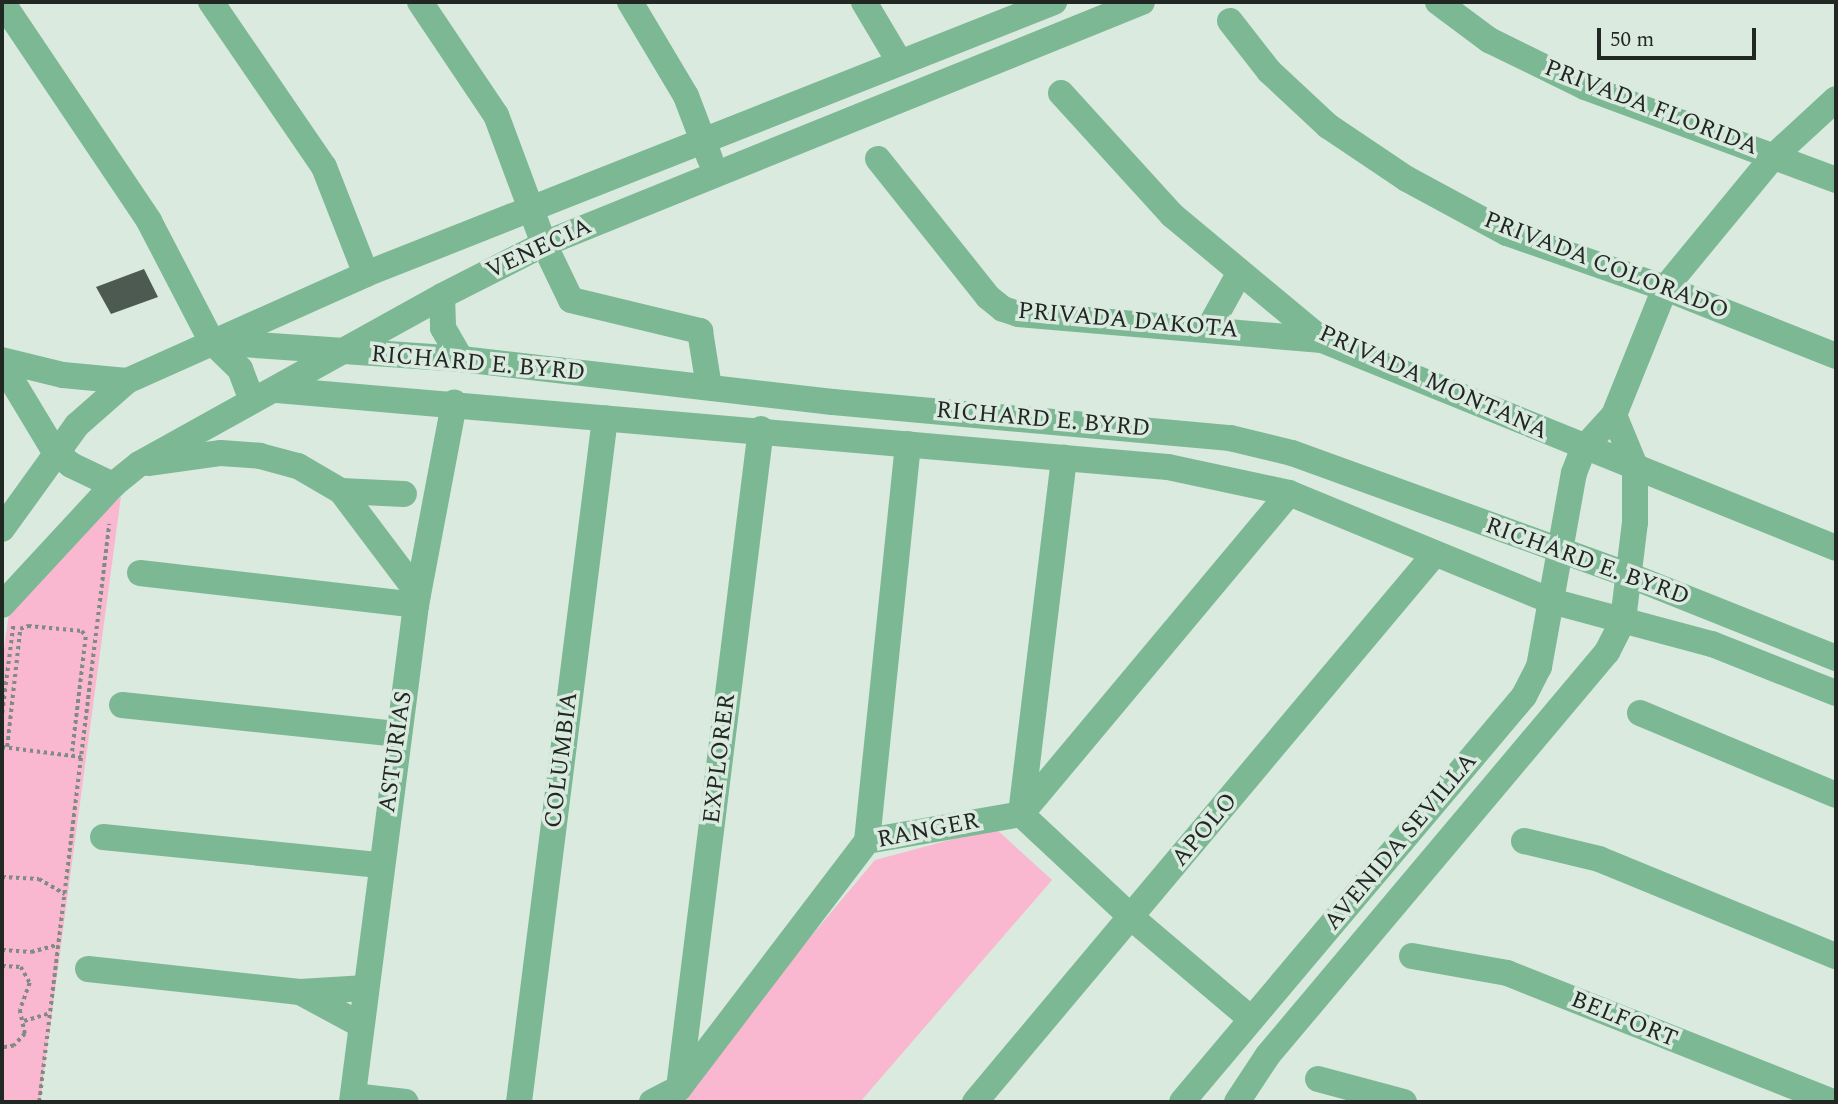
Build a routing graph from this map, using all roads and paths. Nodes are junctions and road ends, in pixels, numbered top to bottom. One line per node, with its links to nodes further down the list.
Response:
1 (2, 2): 26 (street)
2 (211, 2): 21 (street)
3 (421, 2): 18 (street)
4 (630, 2): 13 (street)
5 (864, 2): 10 (street)
6 (1054, 2): 10 (street, VENECIA)
7 (1142, 2): 16 (street, VENECIA)
8 (1438, 2): 14 (street, PRIVADA FLORIDA)
9 (1230, 21): 22 (street, PRIVADA COLORADO)
10 (899, 61): 13 (street, VENECIA)
11 (1060, 93): 20 (street, PRIVADA MONTANA)
12 (1836, 99): 14 (street)
13 (704, 142): 16 (street); 18 (street, VENECIA)
14 (1774, 156): 17 (street, PRIVADA FLORIDA); 22 (street)
15 (878, 159): 24 (street, PRIVADA DAKOTA)
16 (716, 174): 19 (street, VENECIA)
17 (1836, 180)
18 (530, 207): 19 (street); 21 (street, VENECIA)
19 (544, 244): 23 (street, VENECIA); 32 (street)
20 (1240, 272): 24 (street); 25 (street, PRIVADA MONTANA)
21 (366, 274): 26 (street, VENECIA)
22 (1665, 288): 28 (street, PRIVADA COLORADO); 36 (street)
23 (442, 296): 27 (street, VENECIA); 29 (street)
24 (1209, 328): 25 (street, PRIVADA DAKOTA)
25 (1322, 340): 40 (street, PRIVADA MONTANA)
26 (212, 342): 27 (street, RICHARD E. BYRD); 31 (street, VENECIA); 34 (street)
27 (342, 351): 29 (street, RICHARD E. BYRD); 33 (street, VENECIA)
28 (1836, 356)
29 (461, 359): 32 (street, RICHARD E. BYRD)
30 (2, 362): 31 (street); 41 (street)
31 (127, 381): 41 (street, VENECIA)
32 (709, 387): 51 (street, RICHARD E. BYRD)
33 (277, 390): 34 (street, VENECIA); 35 (street, RICHARD E. BYRD)
34 (252, 401): 43 (street, VENECIA)
35 (454, 403): 37 (street, RICHARD E. BYRD); 56 (street, ASTURIAS)
36 (1614, 415): 40 (street); 44 (street)
37 (605, 418): 38 (street, RICHARD E. BYRD); 95 (street, COLUMBIA)
38 (761, 429): 39 (street, RICHARD E. BYRD); 91 (street, EXPLORER)
39 (908, 444): 42 (street, RICHARD E. BYRD); 71 (street)
40 (1583, 449): 44 (street, PRIVADA MONTANA); 51 (street, AVENIDA SEVILLA)
41 (55, 452): 45 (street); 49 (street, VENECIA)
42 (1064, 458): 47 (street, RICHARD E. BYRD); 69 (street)
43 (139, 464): 45 (street, VENECIA); 46 (street)
44 (1635, 466): 50 (street, PRIVADA MONTANA); 54 (street, AVENIDA SEVILLA)
45 (113, 485): 55 (street, VENECIA); 67 (path)
46 (341, 491): 48 (street); 56 (street)
47 (1289, 493): 52 (street, RICHARD E. BYRD); 69 (street)
48 (404, 494)
49 (2, 529)
50 (1836, 548)
51 (1560, 553): 54 (street, RICHARD E. BYRD); 57 (street, AVENIDA SEVILLA)
52 (1433, 556): 57 (street, RICHARD E. BYRD); 76 (street, APOLO)
53 (140, 573): 56 (street)
54 (1631, 576): 58 (street, AVENIDA SEVILLA); 59 (street, RICHARD E. BYRD)
55 (10, 597): 62 (path)
56 (417, 599): 64 (street, ASTURIAS)
57 (1551, 601): 58 (street, RICHARD E. BYRD); 86 (street, AVENIDA SEVILLA)
58 (1623, 620): 60 (street, RICHARD E. BYRD); 99 (street, AVENIDA SEVILLA)
59 (1836, 658)
60 (1836, 693)
61 (122, 705): 64 (street)
62 (2, 713)
63 (1640, 713): 68 (street)
64 (398, 734): 73 (street, ASTURIAS)
65 (5, 747): 66 (path); 66 (path)
66 (72, 755): 67 (path)
67 (81, 757): 75 (path)
68 (1836, 795)
69 (1021, 814): 71 (street, RANGER); 76 (street)
70 (103, 837): 73 (street)
71 (867, 841): 91 (street, RANGER)
72 (1524, 841): 80 (street)
73 (380, 865): 83 (street, ASTURIAS)
74 (2, 877): 75 (path)
75 (65, 894): 77 (path)
76 (1132, 918): 86 (street); 97 (street, APOLO)
77 (58, 945): 78 (path); 85 (path)
78 (2, 950)
79 (1412, 956): 101 (street, BELFORT)
80 (1836, 956)
81 (2, 966): 87 (path)
82 (88, 969): 84 (street)
83 (366, 988): 84 (street); 88 (street, ASTURIAS)
84 (300, 992): 88 (street)
85 (50, 1013): 87 (path); 93 (path)
86 (1251, 1019): 98 (street, AVENIDA SEVILLA)
87 (24, 1021): 89 (path)
88 (362, 1025): 92 (street, ASTURIAS)
89 (2, 1048)
90 (1318, 1079): 100 (street)
91 (679, 1088): 96 (street, RANGER)
92 (353, 1099): 94 (street)
93 (39, 1102)
94 (406, 1102)
95 (519, 1102)
96 (652, 1102)
97 (975, 1102)
98 (1182, 1102)
99 (1237, 1102)
100 (1404, 1102)
101 (1832, 1102)

